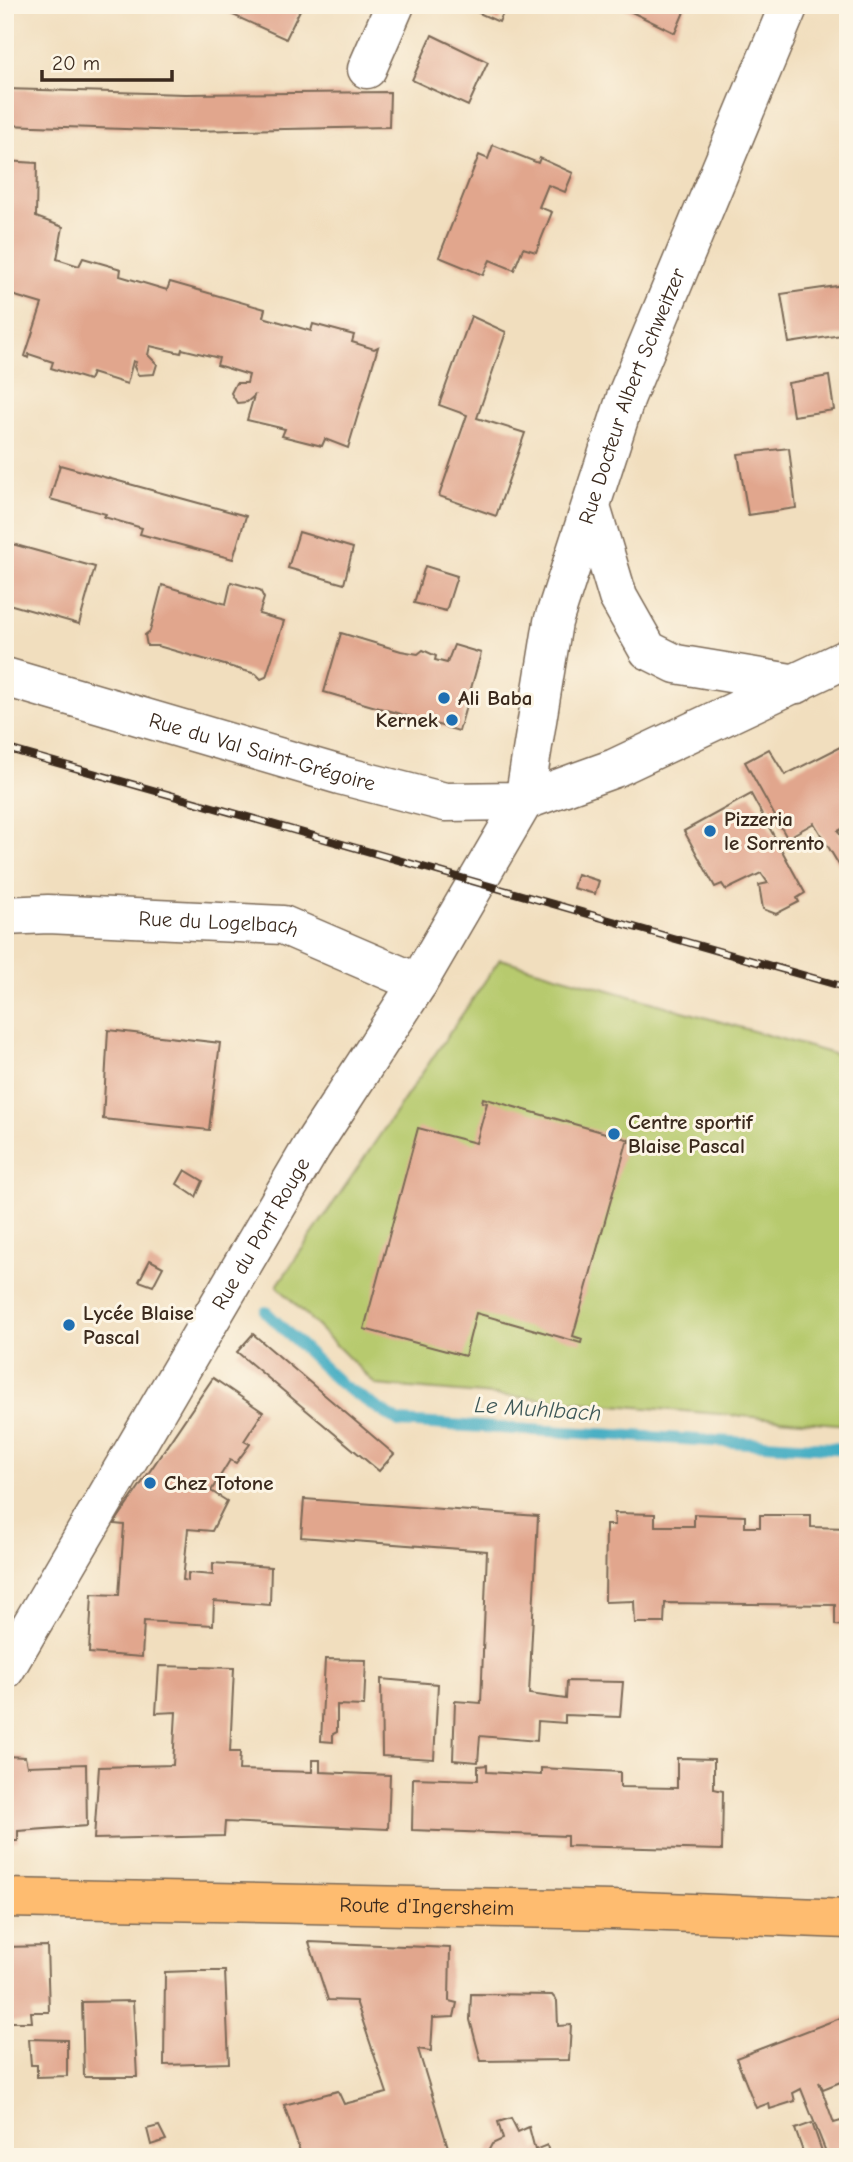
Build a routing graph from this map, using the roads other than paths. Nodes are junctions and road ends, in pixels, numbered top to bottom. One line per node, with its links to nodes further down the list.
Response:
1 (395, 5): 3 (street)
2 (789, 5): 4 (street, Rue Docteur Albert Schweitzer)
3 (367, 69)
4 (591, 507): 7 (street); 8 (street, Rue Docteur Albert Schweitzer)
5 (848, 658): 7 (street)
6 (5, 677): 8 (street, Rue du Val Saint-Grégoire)
7 (797, 684): 8 (street)
8 (524, 801): 10 (street, Rue du Pont Rouge)
9 (5, 915): 10 (street, Rue du Logelbach)
10 (418, 983): 11 (street, Rue du Pont Rouge)
11 (5, 1670)
12 (5, 1898): 13 (main road, Route d'Ingersheim)
13 (848, 1919)

